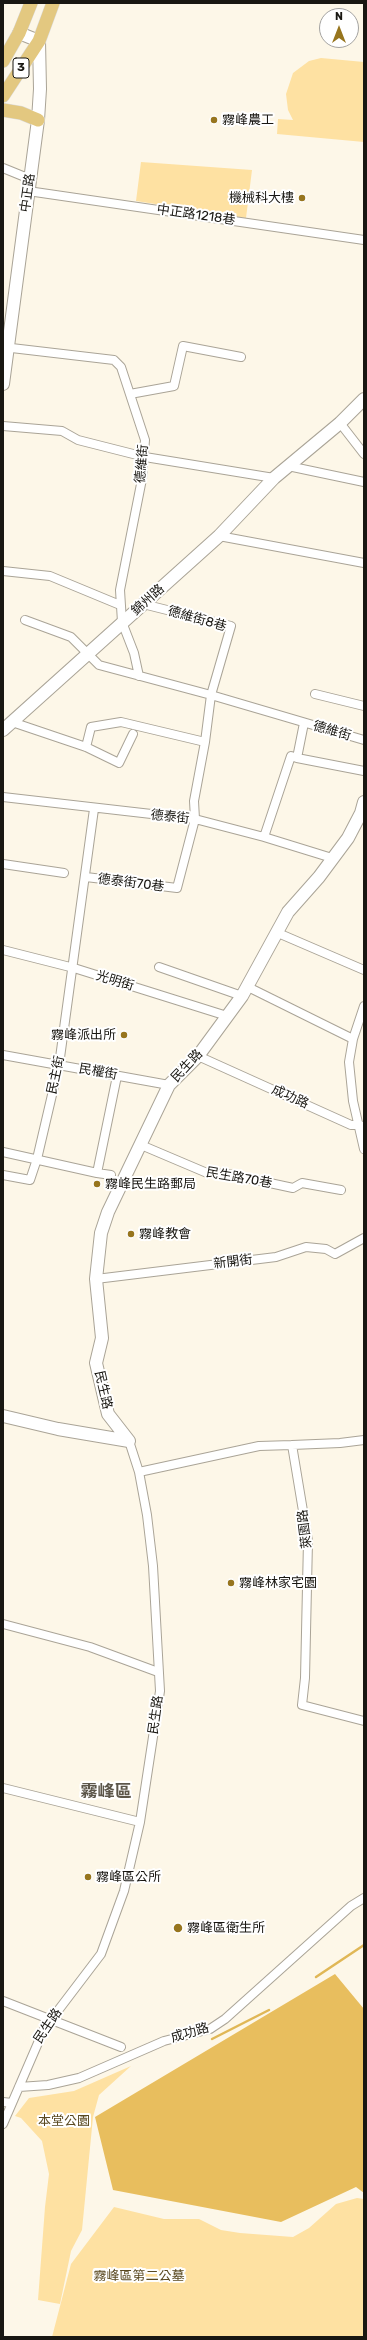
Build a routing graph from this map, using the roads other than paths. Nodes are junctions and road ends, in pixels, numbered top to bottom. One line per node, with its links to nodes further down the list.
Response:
1 (31, 3): 3 (main road, 3)
2 (52, 3): 4 (main road, 中正路 / 3)
3 (19, 33): 4 (street); 5 (main road, 3)
4 (38, 41): 6 (main road, 3); 8 (street, 中正路)
5 (3, 61)
6 (3, 96)
7 (3, 110): 8 (main road)
8 (38, 120): 10 (street, 中正路)
9 (3, 168): 10 (street, 中正路1218巷)
10 (29, 185): 11 (street, 中正路1218巷); 12 (street, 中正路)
11 (364, 240)
12 (5, 348): 14 (street, 中正路); 15 (street, 德維街)
13 (242, 357): 15 (street)
14 (3, 384)
15 (130, 394): 20 (street, 德維街)
16 (364, 399): 17 (street, 錦州路)
17 (340, 423): 19 (street); 21 (street, 錦州路)
18 (3, 426): 20 (street)
19 (364, 454)
20 (145, 457): 22 (street); 28 (street, 德維街)
21 (288, 466): 22 (street, 錦州路); 23 (street)
22 (274, 478): 24 (street, 錦州路)
23 (364, 482)
24 (219, 536): 25 (street); 27 (street, 錦州路)
25 (364, 563)
26 (3, 571): 28 (street)
27 (143, 604): 30 (street, 錦州路); 34 (street, 德維街8巷)
28 (120, 605): 30 (street, 德維街)
29 (25, 620): 31 (street, 德維街)
30 (122, 622): 31 (street, 錦州路); 32 (street, 德維街)
31 (88, 654): 32 (street, 德維街); 37 (street, 錦州路)
32 (139, 676): 34 (street, 德維街)
33 (315, 694): 35 (street)
34 (211, 695): 36 (street, 德維街); 40 (street)
35 (364, 706)
36 (304, 723): 39 (street, 德維街); 42 (street)
37 (8, 726): 41 (street)
38 (132, 734): 41 (street)
39 (364, 740)
40 (205, 742): 41 (street); 47 (street)
41 (86, 747)
42 (297, 758): 43 (street); 48 (street)
43 (364, 771)
44 (3, 797): 46 (street, 德泰街)
45 (364, 802): 49 (street, 民生路)
46 (94, 809): 47 (street, 德泰街); 52 (street, 民主街)
47 (195, 819): 48 (street, 德泰街); 52 (street, 德泰街70巷)
48 (264, 837): 49 (street, 德泰街)
49 (332, 858): 53 (street, 民生路)
50 (3, 864): 51 (street)
51 (64, 873)
52 (86, 877): 56 (street, 民主街)
53 (278, 933): 57 (street); 58 (street, 民生路)
54 (3, 950): 56 (street, 光明街)
55 (159, 967): 58 (street)
56 (74, 968): 60 (street, 光明街); 64 (street, 民主街)
57 (364, 970)
58 (245, 992): 60 (street, 民生路); 61 (street)
59 (364, 1006): 61 (street)
60 (227, 1016): 63 (street, 民生路)
61 (353, 1039): 67 (street)
62 (3, 1055): 64 (street, 民權街)
63 (198, 1056): 66 (street, 民生路); 67 (street, 成功路)
64 (59, 1065): 65 (street, 民權街); 71 (street, 民主街)
65 (117, 1076): 66 (street, 民權街); 72 (street)
66 (169, 1085): 68 (street, 民生路)
67 (360, 1125): 69 (street)
68 (140, 1145): 75 (street, 民生路70巷); 77 (street, 民生路)
69 (364, 1149)
70 (3, 1152): 71 (street)
71 (37, 1159): 72 (street); 73 (street, 民主街)
72 (97, 1173): 74 (street)
73 (3, 1175)
74 (111, 1175)
75 (341, 1190)
76 (364, 1238): 77 (street, 新開街)
77 (96, 1279): 80 (street, 民生路)
78 (3, 1416): 80 (street)
79 (364, 1440): 81 (street)
80 (129, 1441): 82 (street, 民生路)
81 (292, 1445): 82 (street); 85 (street, 萊園路)
82 (139, 1472): 84 (street, 民生路)
83 (3, 1624): 84 (street)
84 (158, 1672): 87 (street, 民生路)
85 (364, 1722)
86 (3, 1788): 87 (street)
87 (140, 1822): 90 (street, 民生路)
88 (364, 1898): 92 (street, 成功路)
89 (3, 2001): 90 (street)
90 (50, 2021): 91 (street); 92 (street, 民生路)
91 (121, 2047)
92 (19, 2087): 94 (street)
93 (3, 2102): 94 (street)
94 (12, 2103): 95 (street)
95 (3, 2124)

